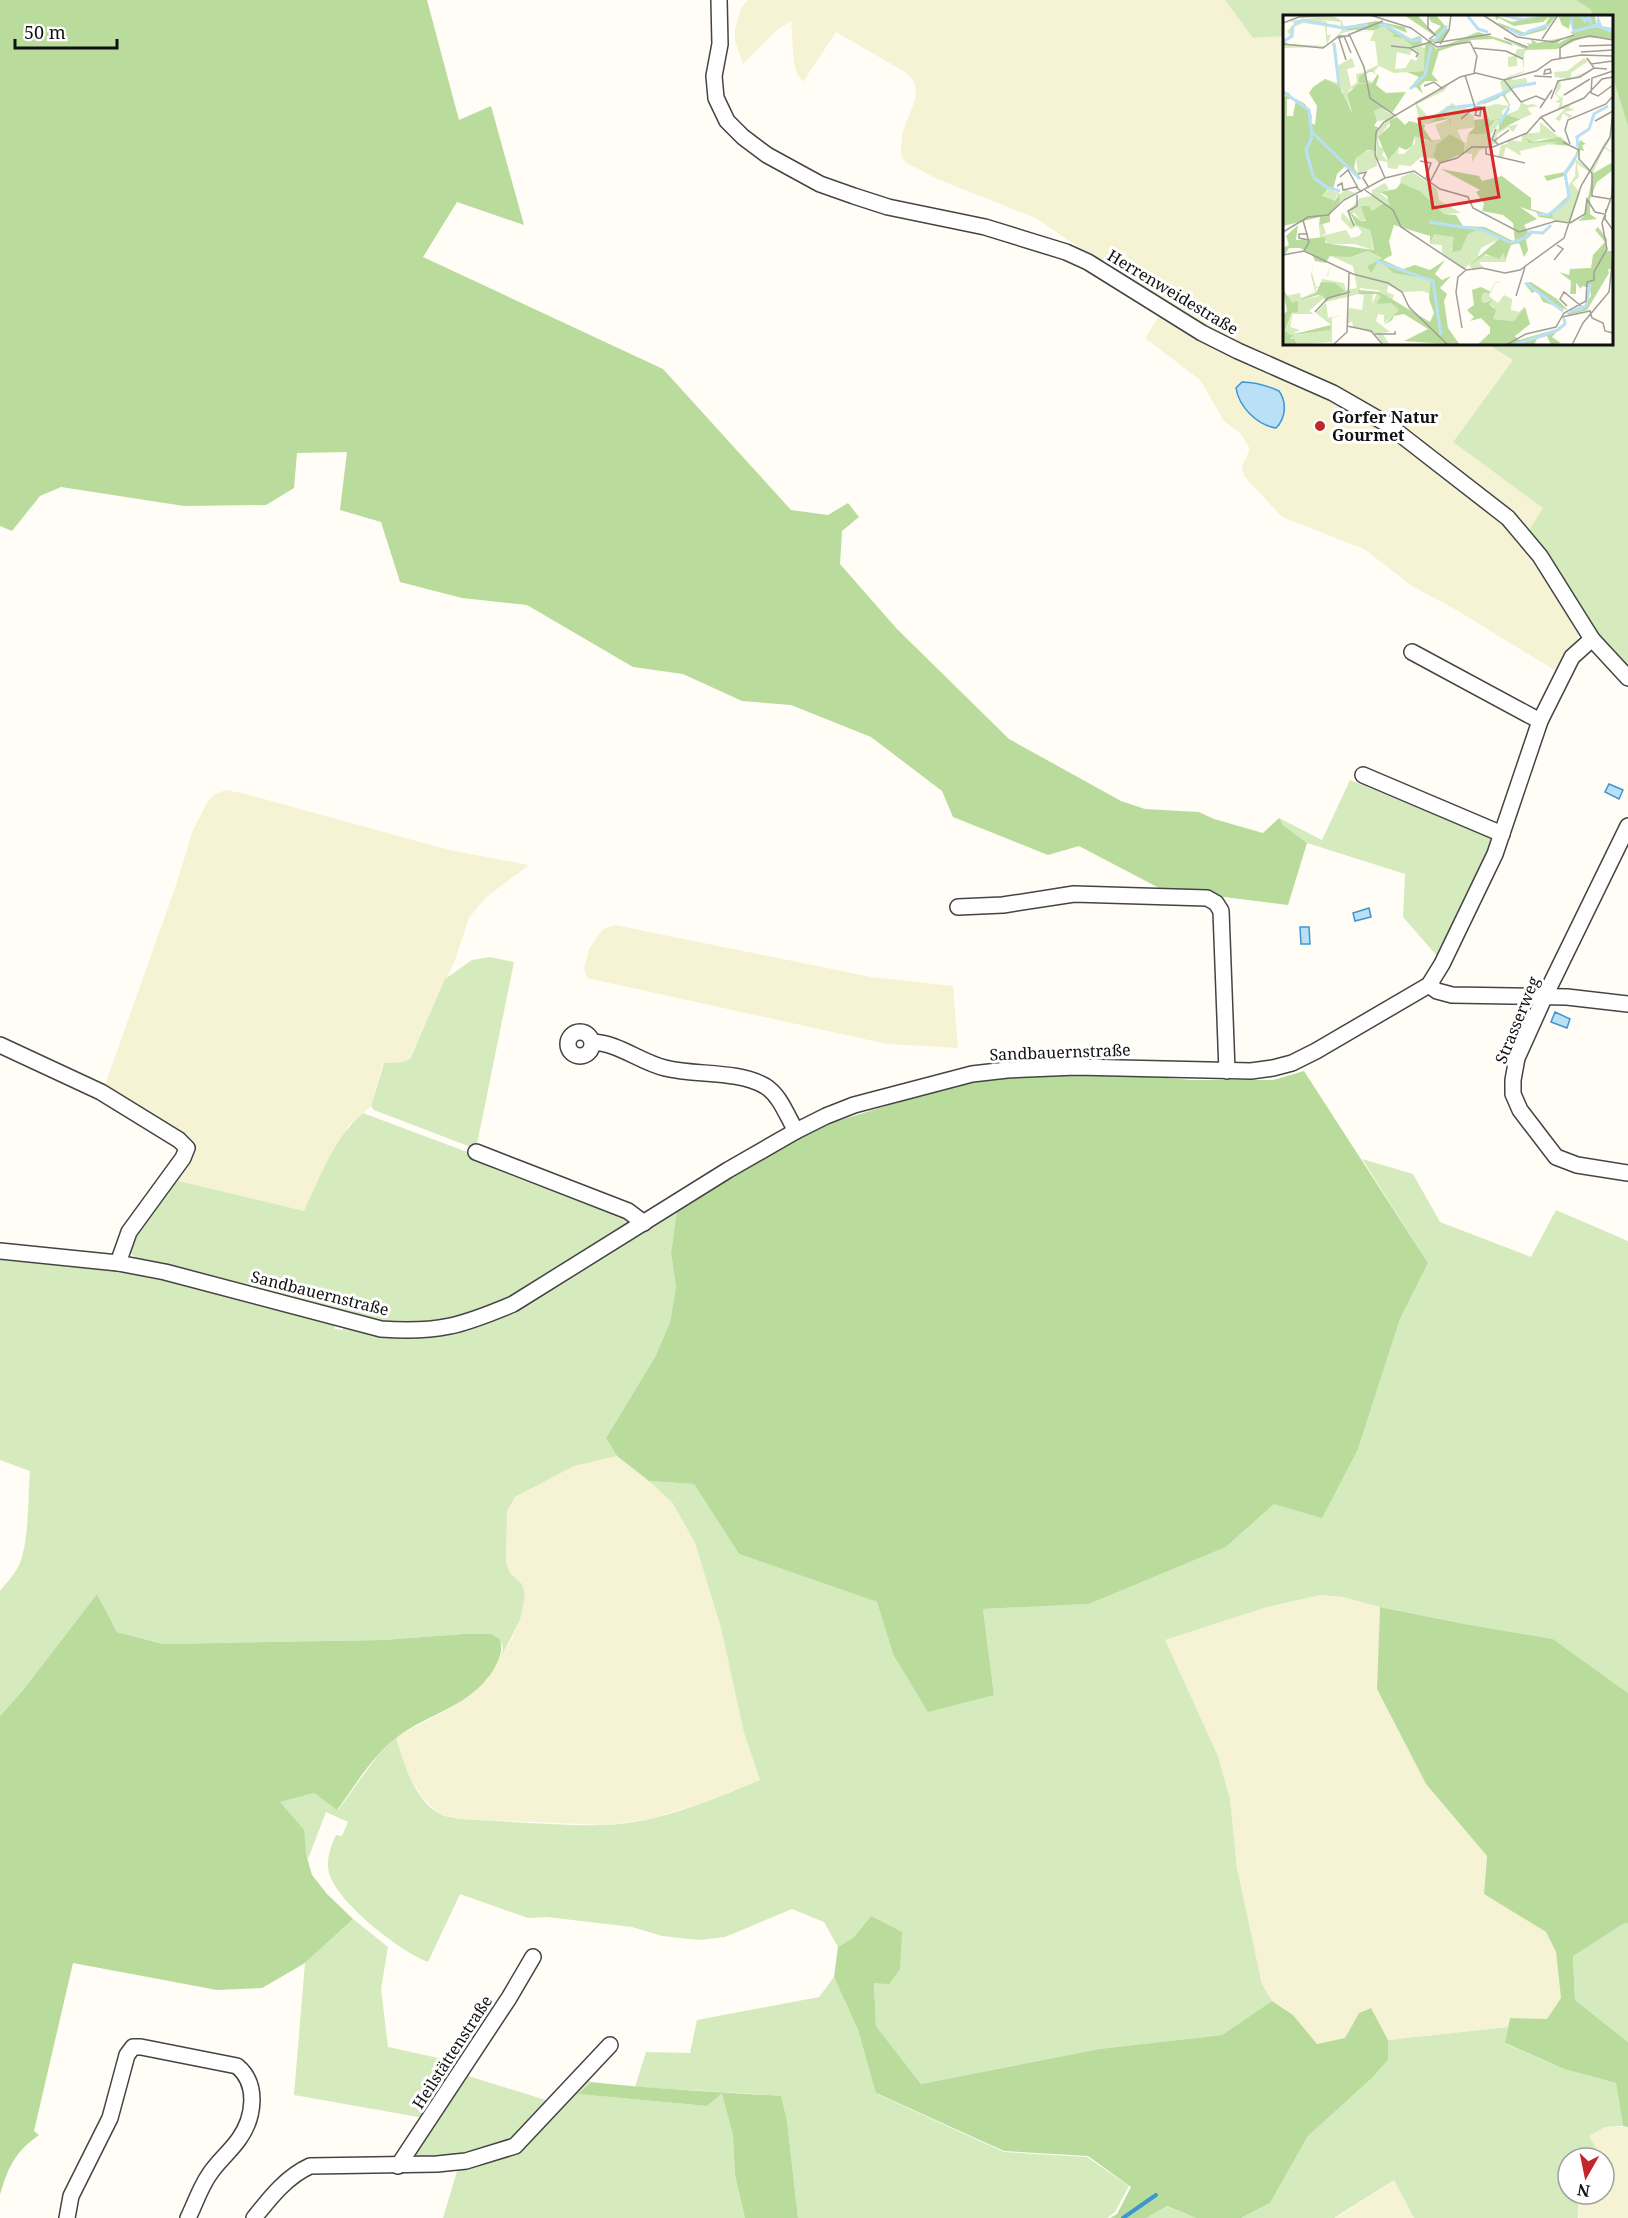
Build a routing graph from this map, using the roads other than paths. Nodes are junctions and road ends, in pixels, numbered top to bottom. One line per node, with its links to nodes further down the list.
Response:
1 (719, 0): 2 (street, Herrenweidestraße)
2 (1592, 639): 4 (street, Herrenweidestraße); 5 (street)
3 (1412, 652): 5 (street)
4 (1628, 678)
5 (1540, 721): 8 (street)
6 (1363, 774): 8 (street)
7 (1628, 826): 11 (street, Strasserweg)
8 (1502, 834): 10 (street)
9 (958, 907): 15 (street)
10 (1430, 985): 11 (street); 15 (street, Sandbauernstraße)
11 (1545, 996): 12 (street); 18 (street, Strasserweg)
12 (1628, 1004)
13 (592, 1042): 16 (street)
14 (0, 1045): 21 (street)
15 (1227, 1071): 16 (street, Sandbauernstraße)
16 (796, 1131): 19 (street, Sandbauernstraße)
17 (476, 1152): 19 (street)
18 (1628, 1173)
19 (644, 1223): 21 (street, Sandbauernstraße)
20 (0, 1251): 21 (street, Sandbauernstraße)
21 (118, 1263)
22 (533, 1957): 24 (street, Heilstättenstraße)
23 (610, 2045): 24 (street)
24 (398, 2166): 27 (street)
25 (68, 2218): 26 (street)
26 (188, 2218)
27 (254, 2218)

